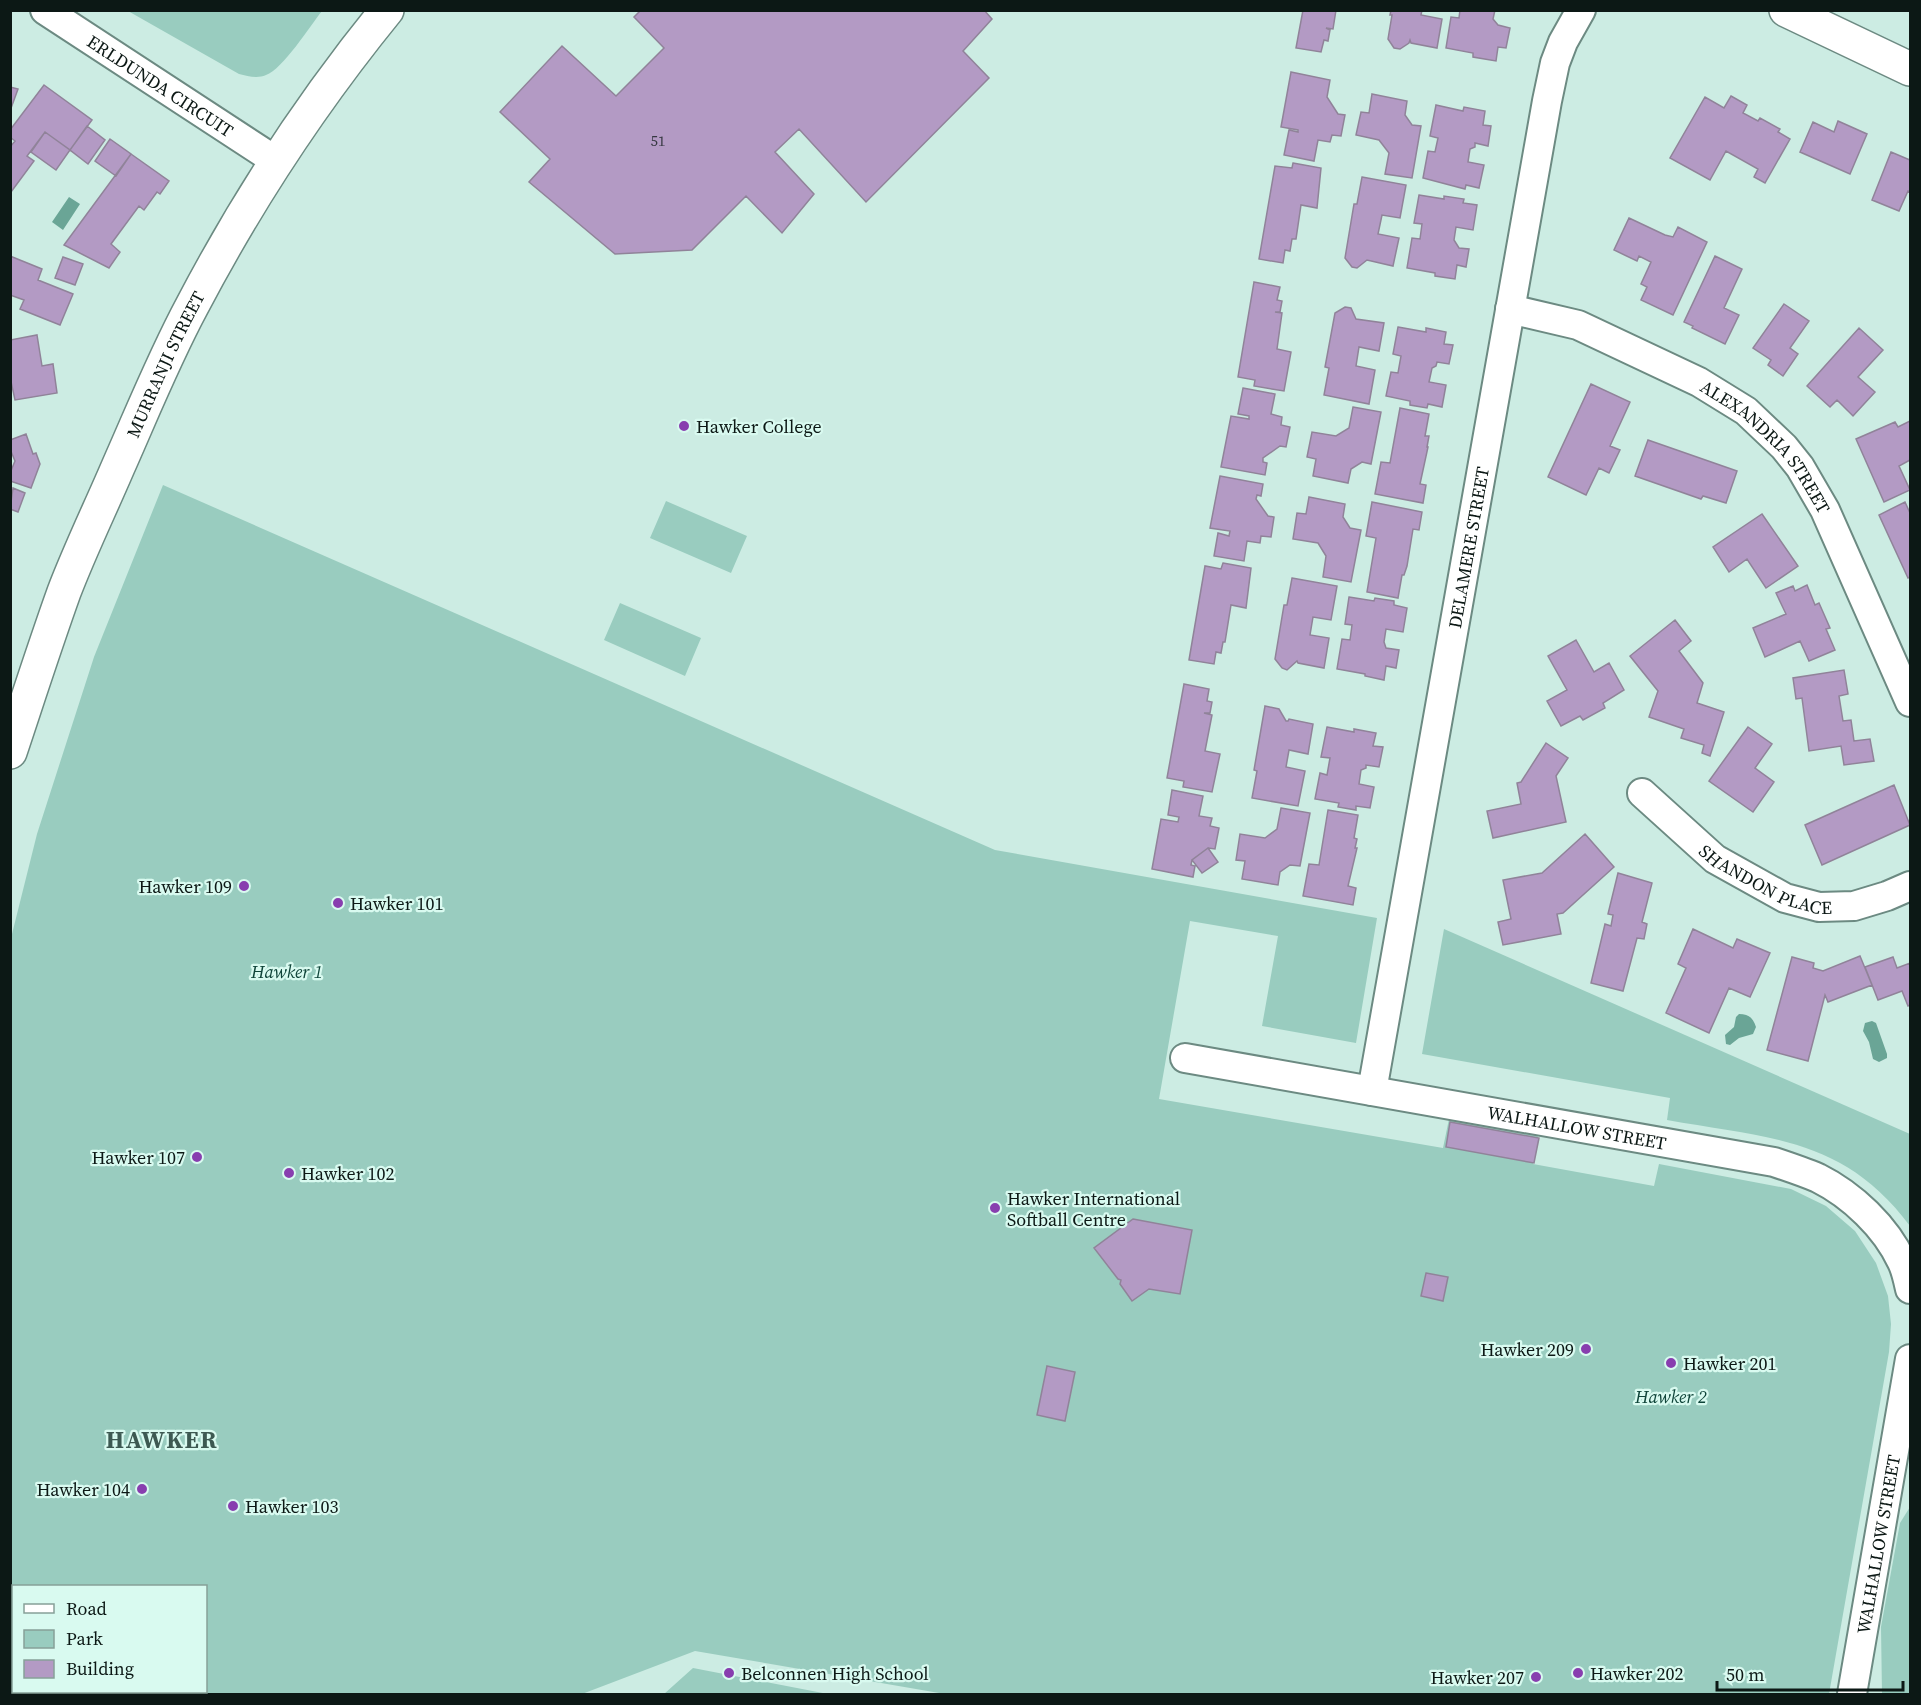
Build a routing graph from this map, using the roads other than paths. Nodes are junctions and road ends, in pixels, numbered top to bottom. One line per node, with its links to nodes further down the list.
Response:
1 (45, 10): 6 (street, ERLDUNDA CIRCUIT)
2 (387, 10): 6 (street, MURRANJI STREET)
3 (1581, 10): 7 (street, DELAMERE STREET)
4 (1786, 10): 5 (street)
5 (1911, 69)
6 (276, 160): 9 (street, MURRANJI STREET)
7 (1510, 309): 8 (street, ALEXANDRIA STREET); 13 (street, DELAMERE STREET)
8 (1911, 702)
9 (10, 752)
10 (1642, 793): 11 (street, SHANDON PLACE)
11 (1911, 886)
12 (1185, 1058): 13 (street, WALHALLOW STREET)
13 (1372, 1091): 14 (street, WALHALLOW STREET)
14 (1911, 1289)
15 (1911, 1359): 16 (street, WALHALLOW STREET)
16 (1852, 1695)

